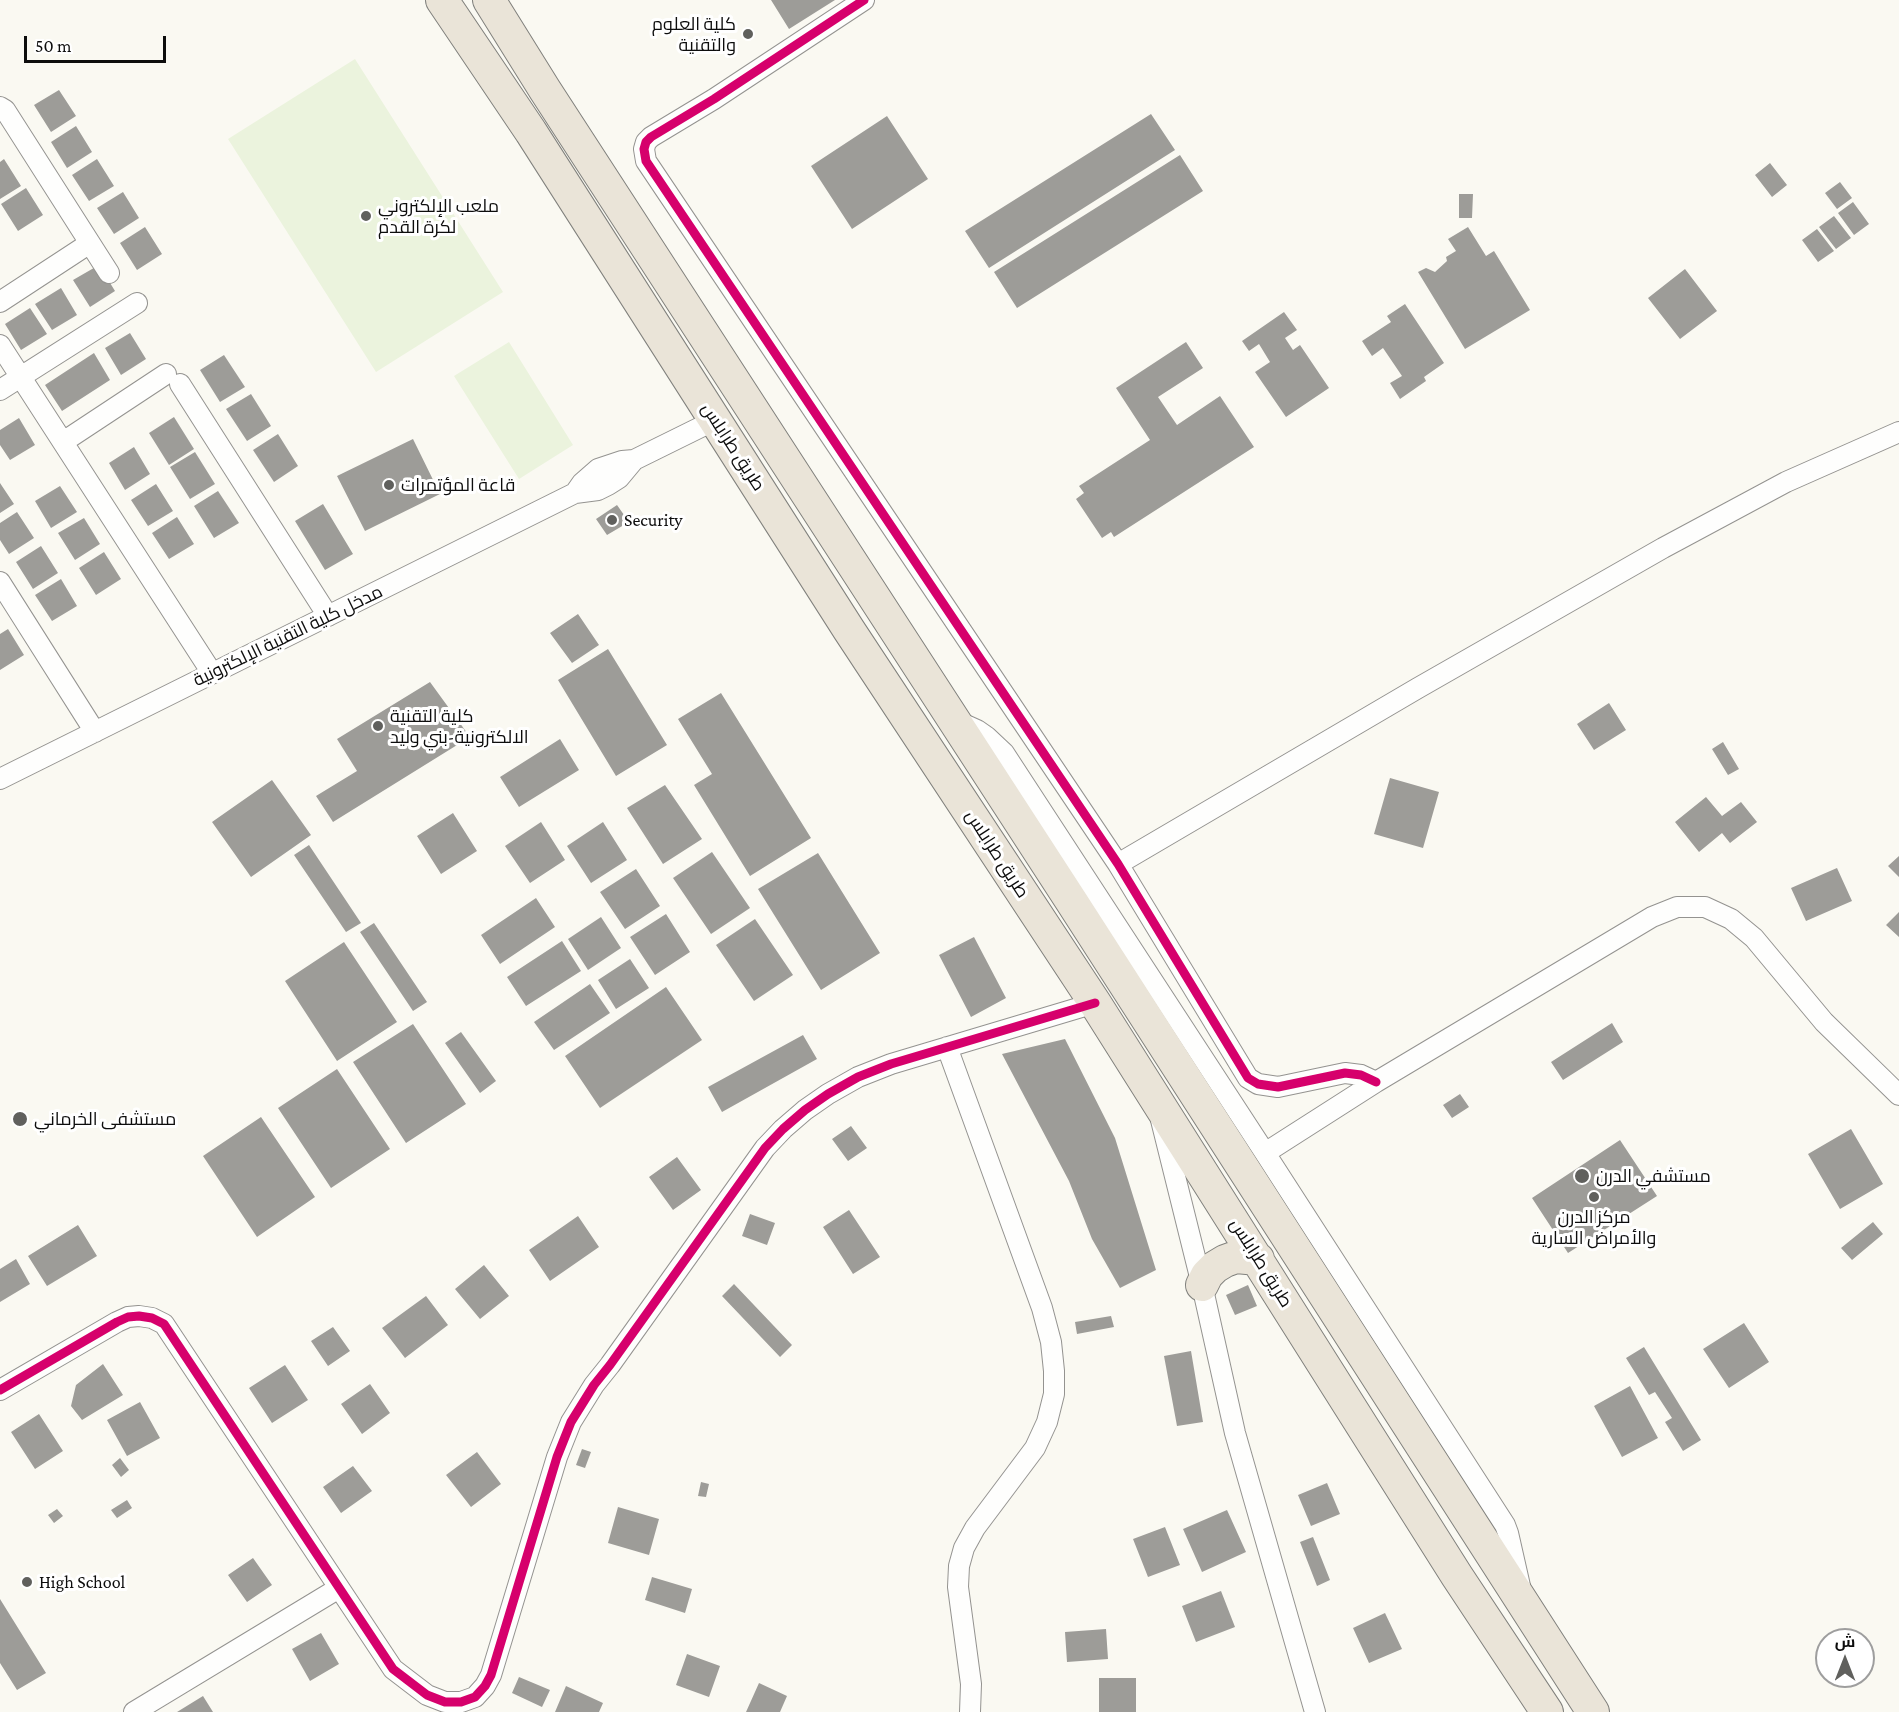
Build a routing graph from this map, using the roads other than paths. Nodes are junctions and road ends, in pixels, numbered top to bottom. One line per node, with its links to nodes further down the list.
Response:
1 (442, 0): 12 (highway, طريق طرابلس)
2 (489, 0): 18 (highway)
3 (864, 0): 21 (street)
4 (0, 107): 5 (street)
5 (90, 243): 6 (street); 7 (street)
6 (109, 273)
7 (0, 302)
8 (137, 303): 10 (street)
9 (0, 345): 10 (street)
10 (21, 377): 11 (street); 14 (street)
11 (0, 390)
12 (715, 420): 16 (street, مدخل كلية التقنية الإلكترونية); 22 (highway, طريق طرابلس)
13 (1899, 432): 21 (street)
14 (63, 442): 16 (street); 17 (street)
15 (0, 582): 19 (street)
16 (328, 616): 17 (street, مدخل كلية التقنية الإلكترونية)
17 (212, 674): 19 (street, مدخل كلية التقنية الإلكترونية)
18 (953, 720): 27 (street); 32 (highway)
19 (95, 732): 20 (street, مدخل كلية التقنية الإلكترونية)
20 (0, 779)
21 (1118, 864): 24 (street)
22 (1095, 1003): 23 (street); 25 (highway, طريق طرابلس)
23 (947, 1047): 34 (street); 36 (street)
24 (1376, 1082): 26 (street); 27 (street)
25 (1154, 1095): 28 (highway, طريق طرابلس); 29 (street)
26 (1899, 1095)
27 (1265, 1152): 32 (street)
28 (1258, 1259): 29 (highway); 38 (highway, طريق طرابلس)
29 (1202, 1285): 37 (street)
30 (0, 1390): 31 (street)
31 (339, 1588): 33 (street); 34 (street)
32 (1523, 1601): 39 (highway)
33 (162, 1705): 35 (street)
34 (479, 1705)
35 (134, 1712)
36 (970, 1712)
37 (1315, 1712)
38 (1547, 1712)
39 (1593, 1712)

